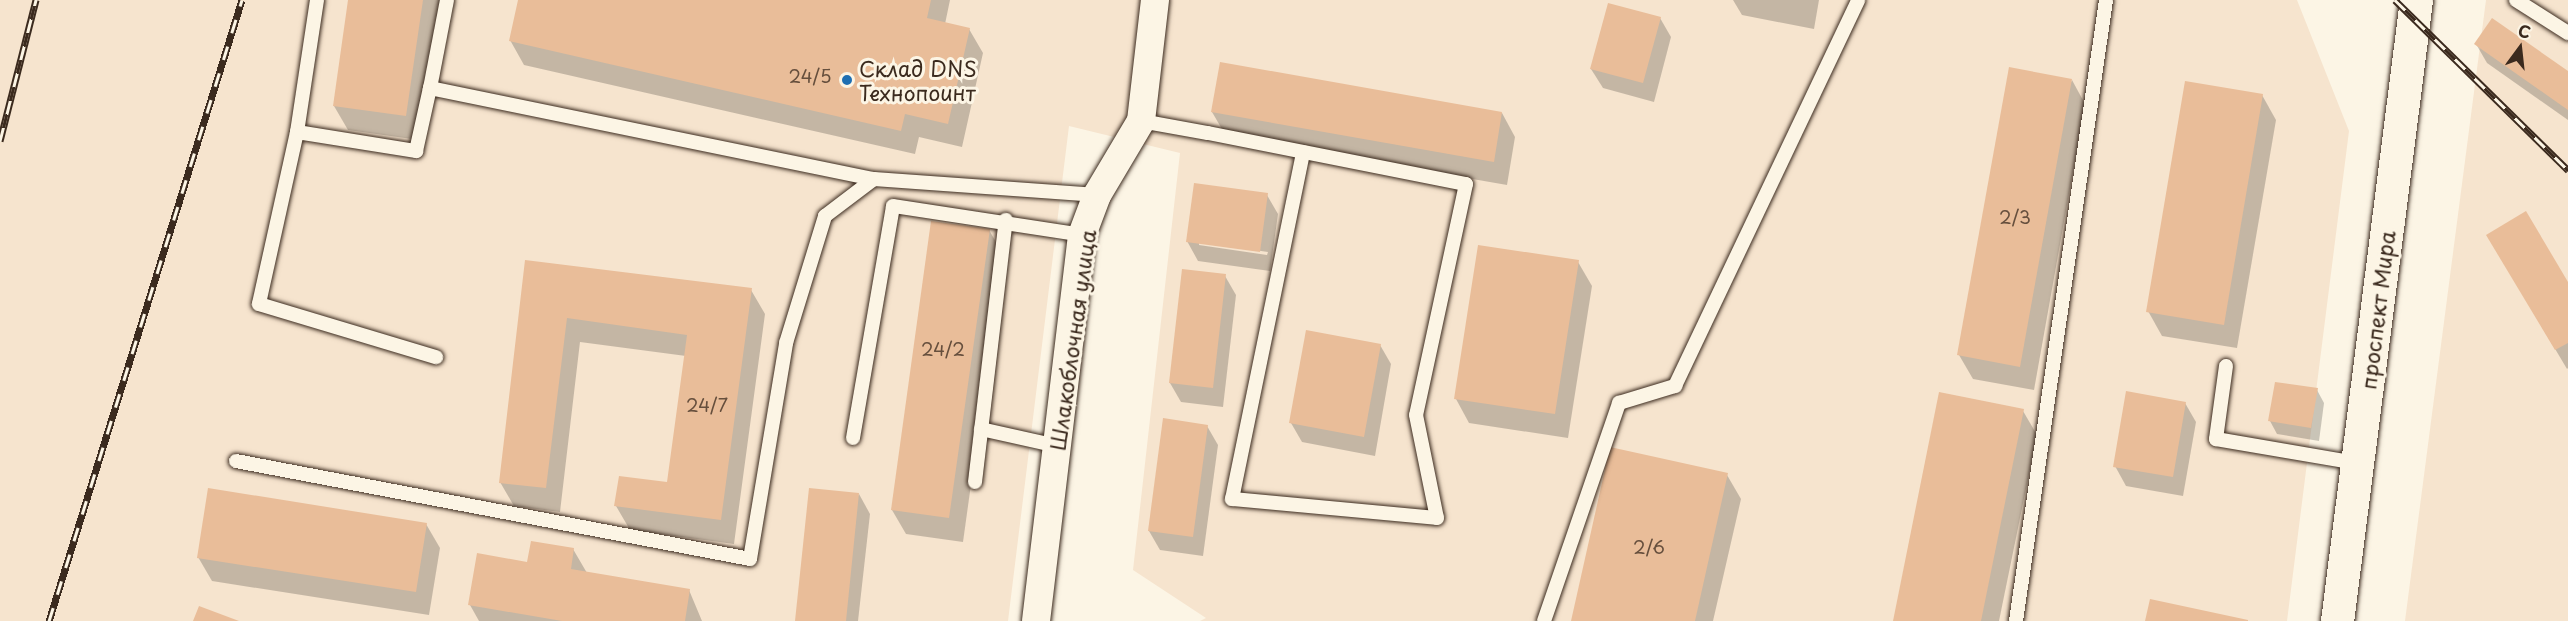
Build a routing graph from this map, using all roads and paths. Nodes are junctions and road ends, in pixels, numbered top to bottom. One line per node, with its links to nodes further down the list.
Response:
1 (317, 0): 11 (lane)
2 (447, 0): 9 (lane)
3 (1155, 0): 10 (street, Шлакоблочная улица)
4 (1858, 0): 26 (lane)
5 (2106, 0): 27 (lane)
6 (2416, 0): 23 (main road, проспект Мира)
7 (2516, 0): 8 (lane)
8 (2568, 33)
9 (430, 88): 11 (lane); 13 (lane)
10 (1141, 121): 12 (lane); 14 (street, Шлакоблочная улица)
11 (297, 132): 17 (lane)
12 (1303, 152): 12 (lane)
13 (874, 178): 14 (lane); 22 (lane)
14 (1097, 195): 16 (street, Шлакоблочная улица)
15 (1005, 220): 16 (lane); 19 (lane); 20 (lane)
16 (1082, 235): 21 (street, Шлакоблочная улица)
17 (436, 357)
18 (2226, 366): 23 (lane)
19 (981, 429): 21 (lane); 24 (lane)
20 (853, 438)
21 (1057, 446): 25 (street, Шлакоблочная улица)
22 (236, 461)
23 (2357, 464): 28 (main road, проспект Мира)
24 (975, 482)
25 (1036, 621)
26 (1545, 621)
27 (2016, 621)
28 (2337, 621)

